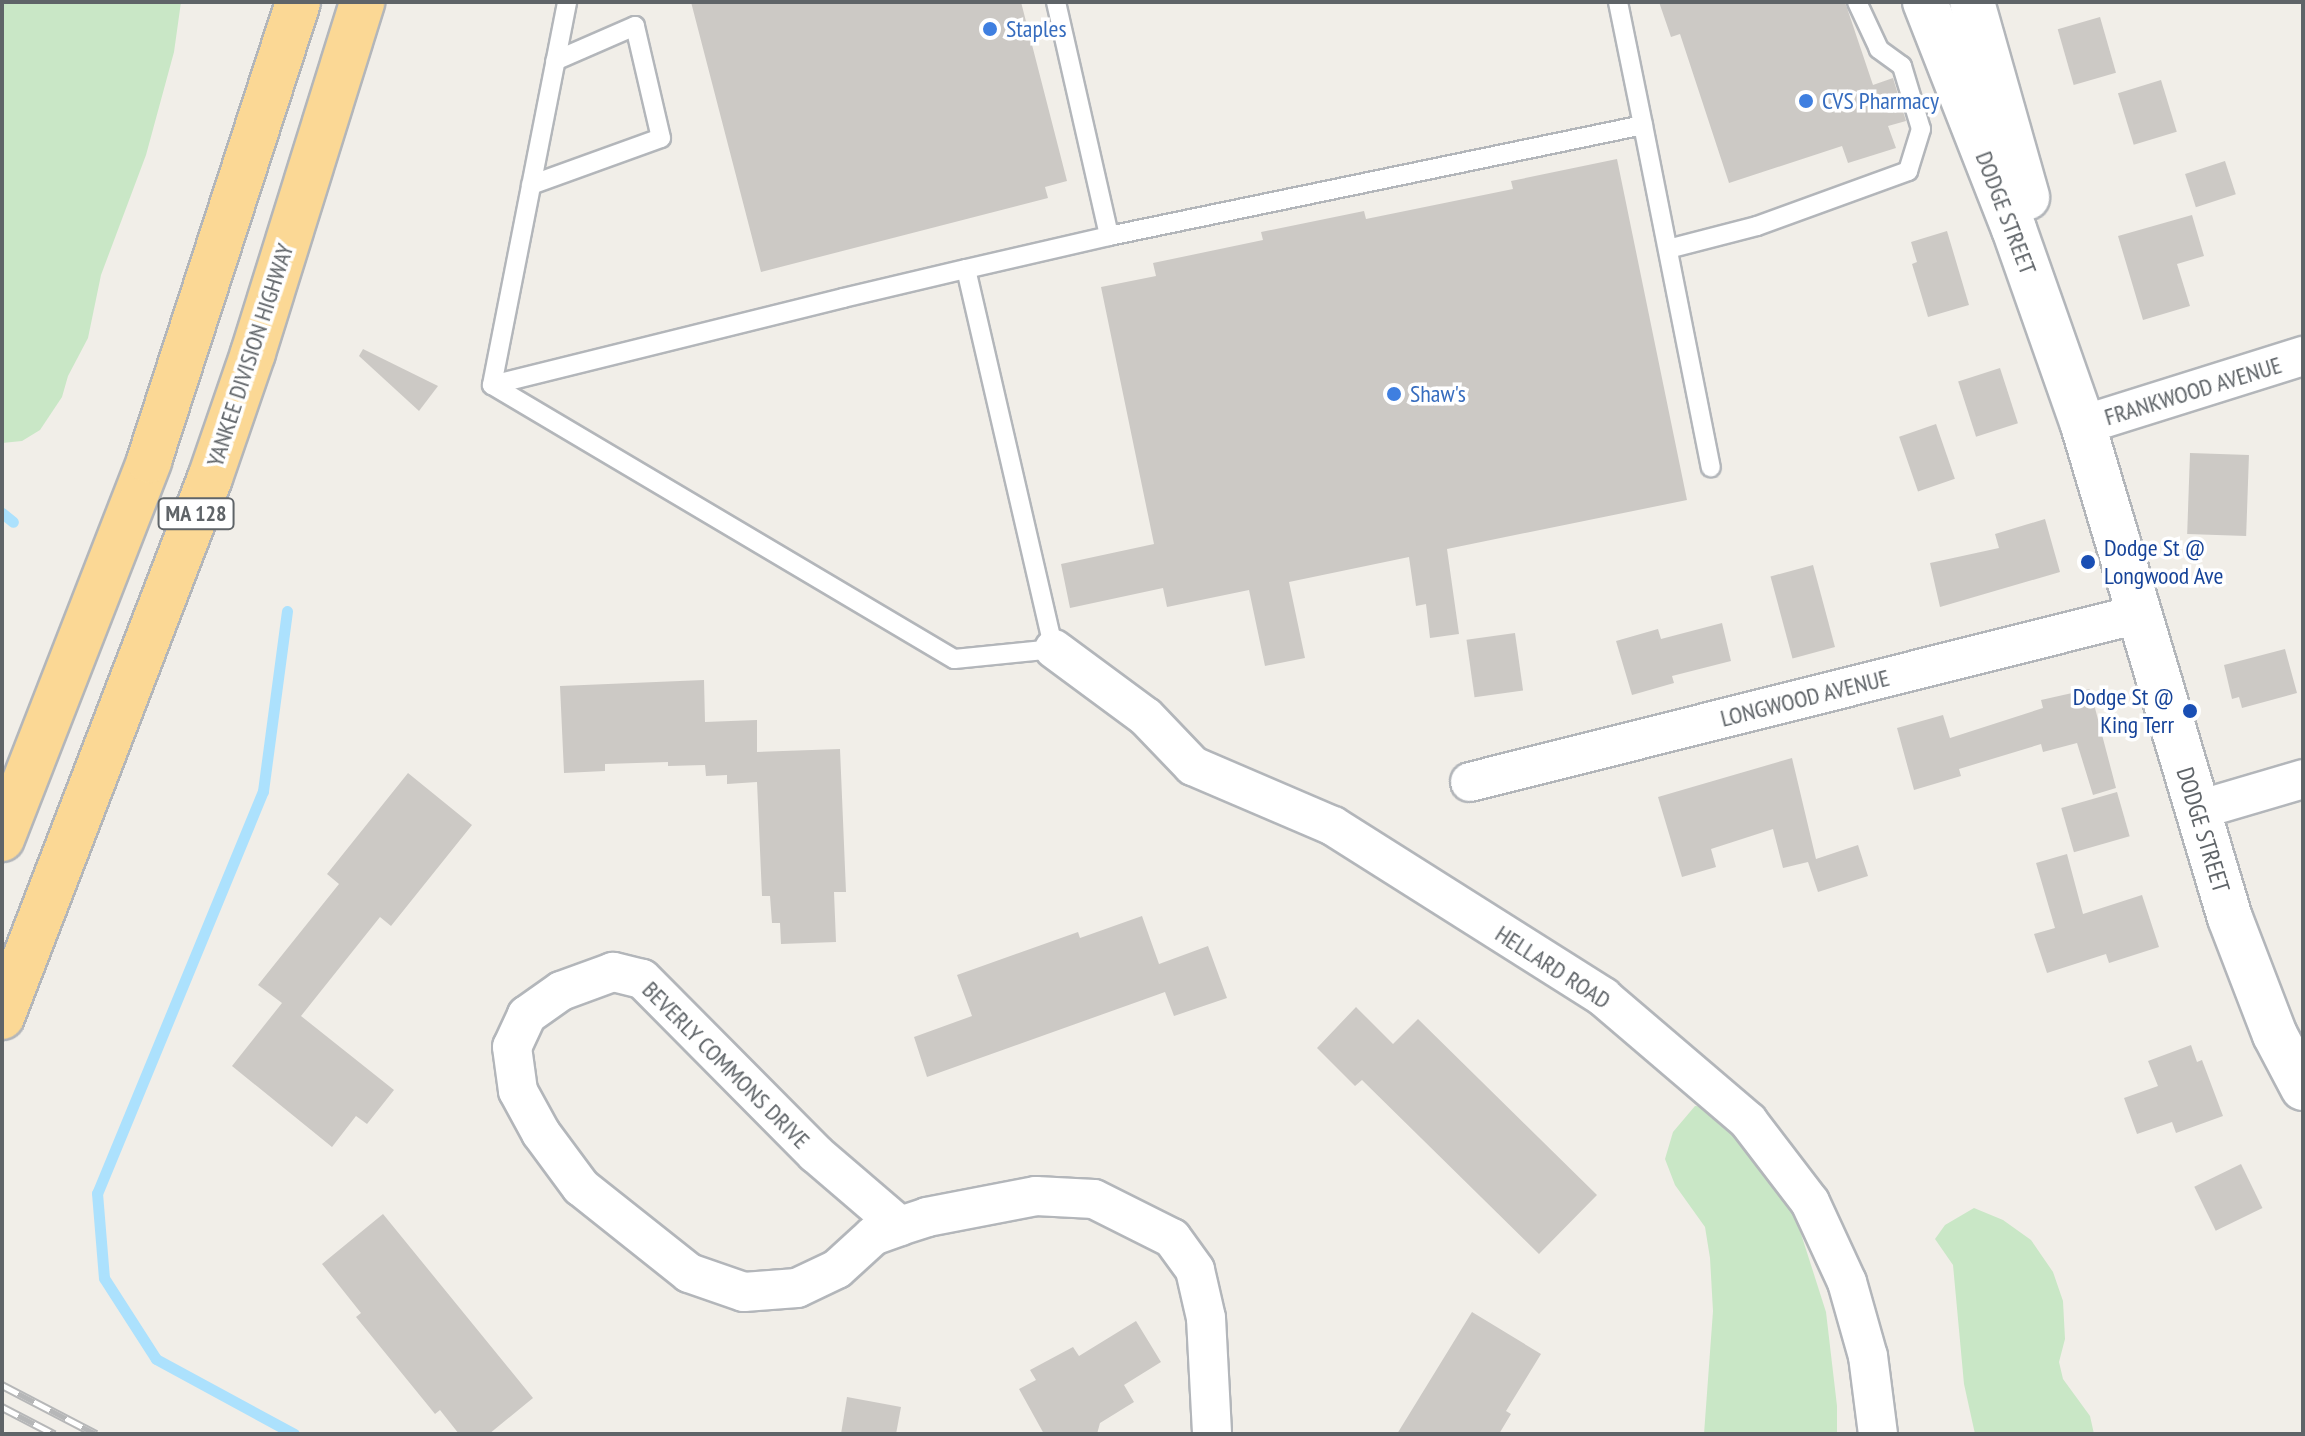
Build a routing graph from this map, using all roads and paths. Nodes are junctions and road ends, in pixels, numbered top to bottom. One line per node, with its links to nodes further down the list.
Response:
1 (298, 2): 24 (highway, MA 128)
2 (362, 2): 25 (highway, YANKEE DIVISION HIGHWAY / MA 128)
3 (567, 2): 9 (lane)
4 (1056, 2): 12 (lane)
5 (1618, 2): 10 (lane)
6 (1857, 2): 13 (lane)
7 (1925, 2): 17 (main road, DODGE STREET)
8 (1972, 2): 17 (main road, DODGE STREET)
9 (555, 61): 11 (lane); 11 (lane)
10 (1643, 125): 12 (lane); 13 (lane)
11 (531, 185): 16 (lane)
12 (1109, 236): 14 (lane)
13 (1668, 249): 18 (lane)
14 (966, 269): 16 (lane); 20 (lane)
15 (2303, 356): 17 (street, FRANKWOOD AVENUE)
16 (492, 385): 20 (lane)
17 (2083, 425): 19 (main road, DODGE STREET)
18 (1711, 467)
19 (2139, 614): 22 (street, LONGWOOD AVENUE); 23 (main road, DODGE STREET)
20 (1054, 649): 29 (street, HELLARD ROAD)
21 (2303, 779): 23 (street)
22 (1470, 782)
23 (2198, 810): 26 (main road, DODGE STREET)
24 (2, 839)
25 (2, 1017)
26 (2303, 1088)
27 (900, 1226): 27 (street, BEVERLY COMMONS DRIVE); 28 (street, BEVERLY COMMONS DRIVE)
28 (1212, 1434)
29 (1878, 1434)

